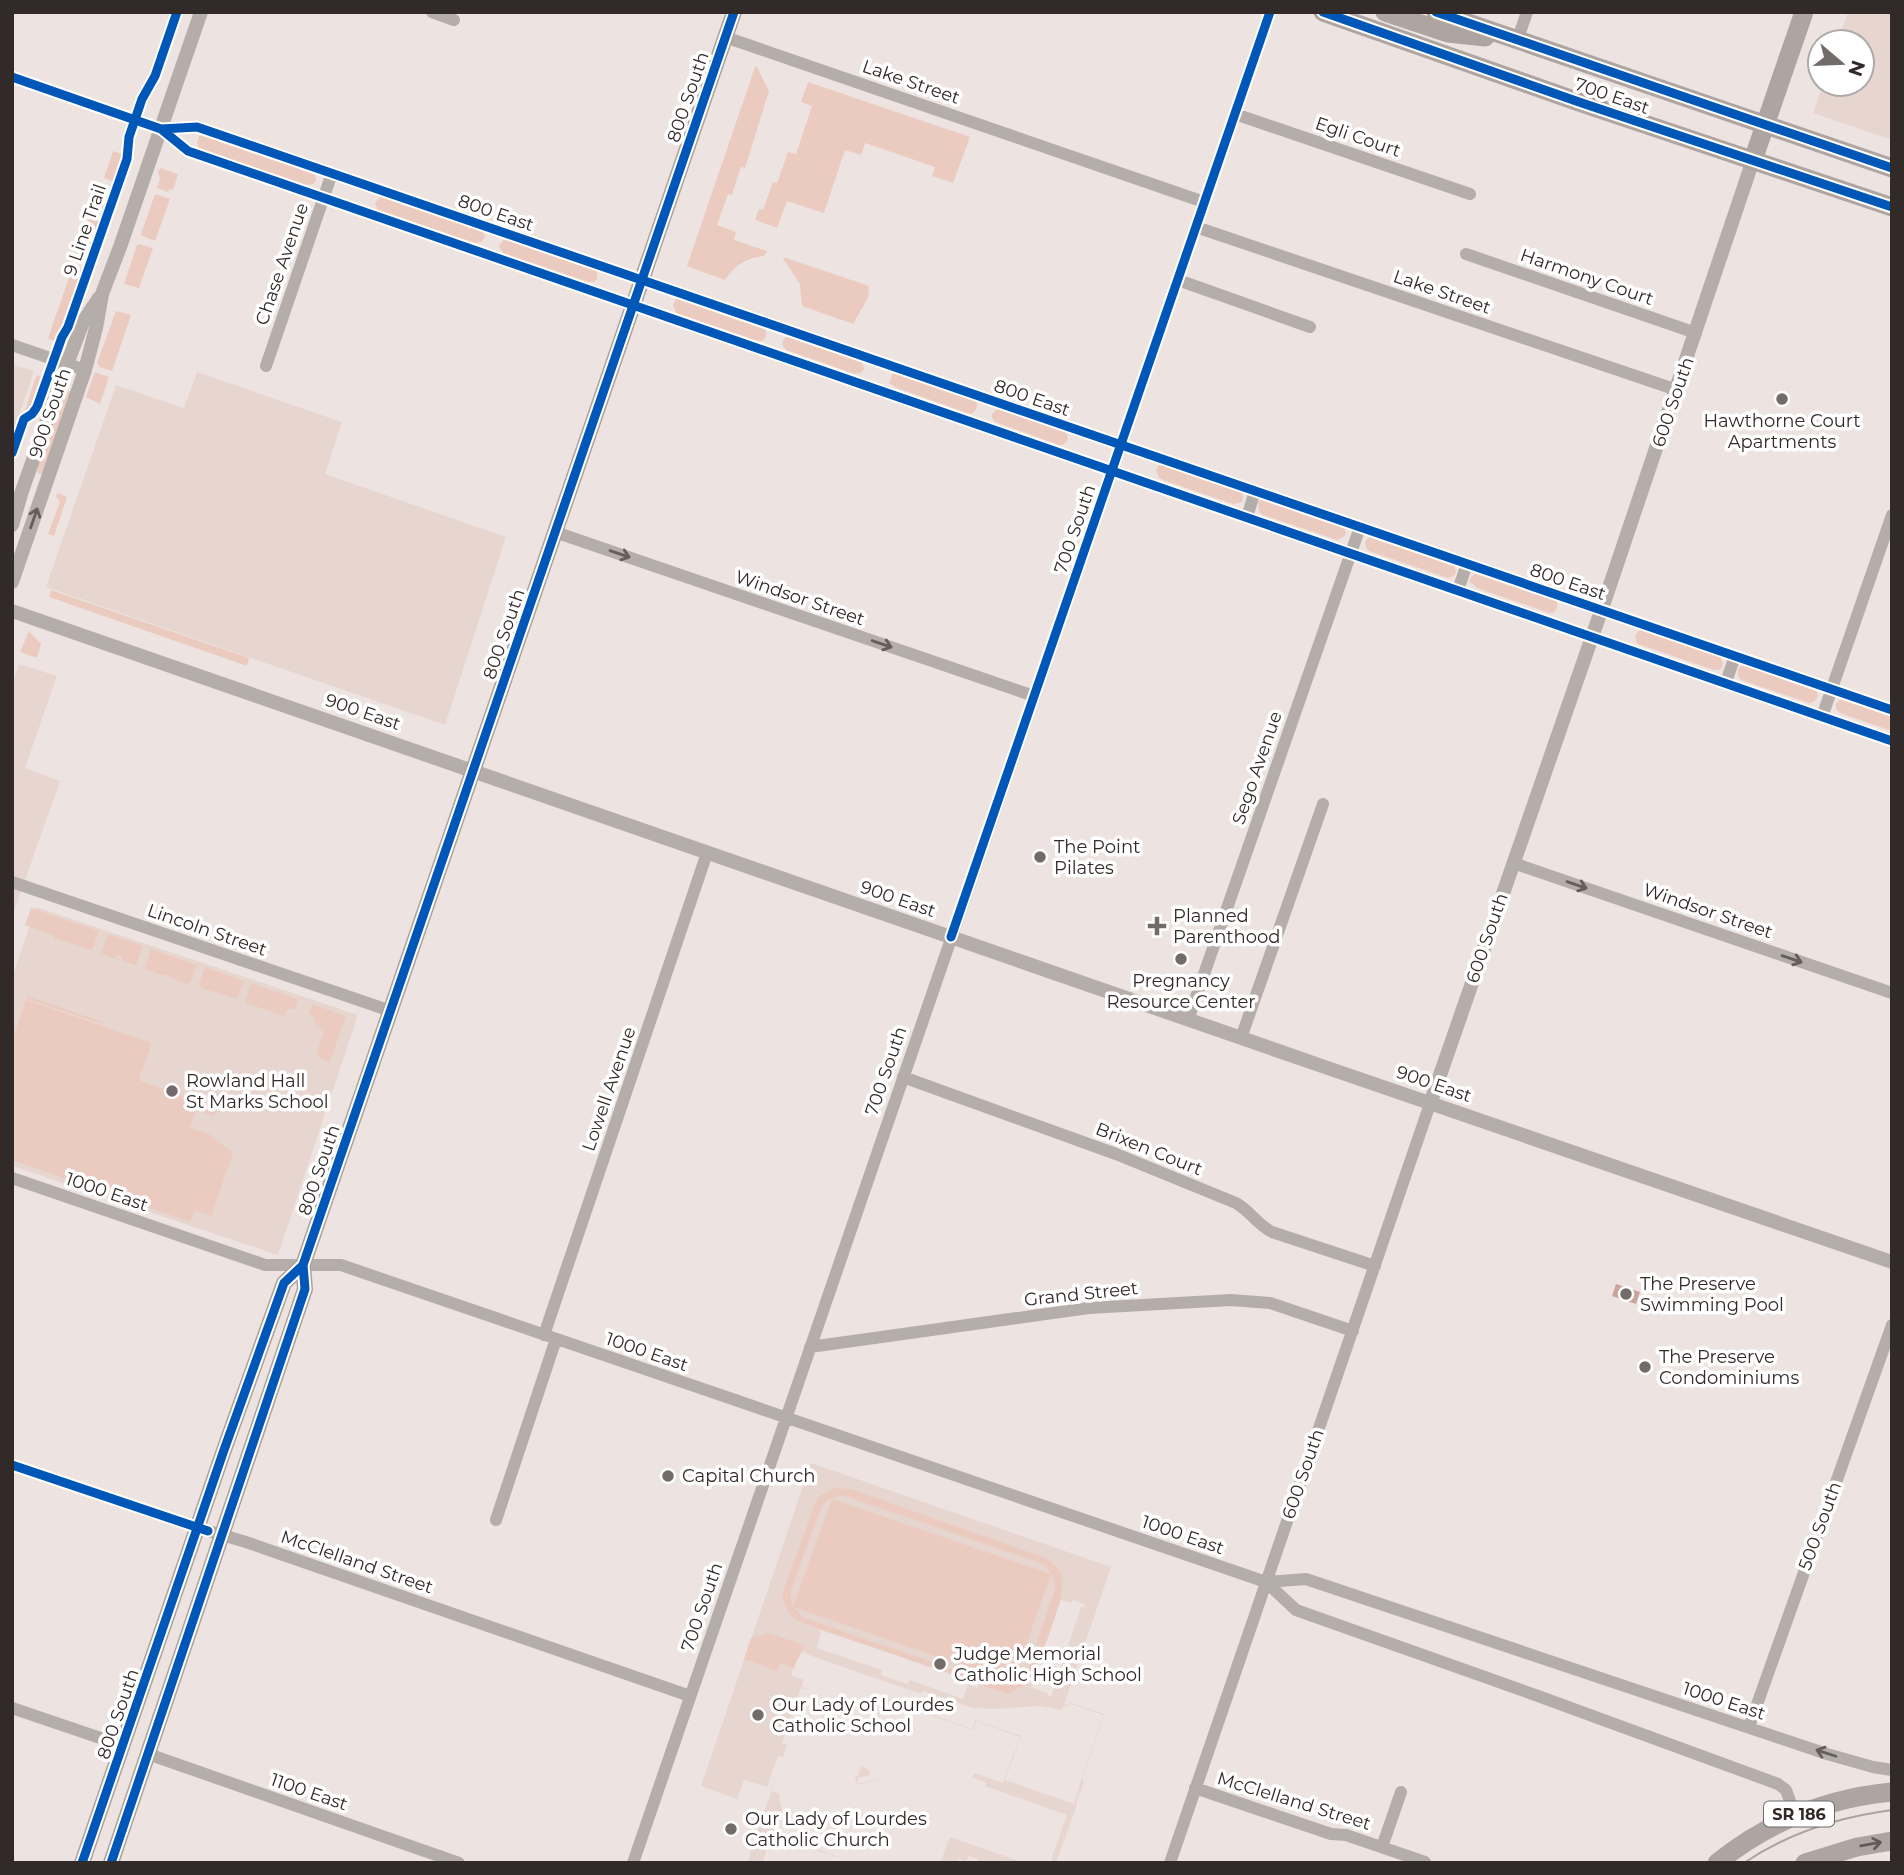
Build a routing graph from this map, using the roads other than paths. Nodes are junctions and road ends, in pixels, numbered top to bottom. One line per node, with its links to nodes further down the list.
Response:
1 (201, 12): 16 (street, 900 South)
2 (432, 12): 10 (street)
3 (734, 12): 11 (main road, 800 South)
4 (1270, 12): 14 (street, 700 South)
5 (1323, 12): 17 (main road, 700 East)
6 (1385, 12): 12 (main road)
7 (1436, 12): 12 (main road, 700 East)
8 (1527, 12): 12 (street)
9 (1804, 12): 15 (main road, 600 South)
10 (454, 20)
11 (725, 37): 22 (street, Lake Street); 29 (main road, 800 South)
12 (1517, 41): 15 (main road, 700 East)
13 (12, 77): 16 (street, 800 East)
14 (1235, 114): 20 (street, Egli Court); 22 (street, 700 South)
15 (1765, 125): 17 (main road, 600 South); 18 (main road, 700 East)
16 (161, 129): 19 (street, 800 East); 21 (street, 800 East); 30 (street, 900 South)
17 (1753, 160): 23 (main road, 700 East); 34 (street, 600 South)
18 (1892, 168)
19 (332, 173): 21 (street, Chase Avenue); 25 (street, 800 East)
20 (1470, 194)
21 (324, 197): 26 (street, 800 East); 39 (street, Chase Avenue)
22 (1204, 202): 24 (street, 700 South)
23 (1892, 207)
24 (1196, 227): 28 (street, 700 South); 42 (street, Lake Street)
25 (497, 230): 26 (street); 29 (street, 800 East)
26 (489, 254): 31 (street, 800 East)
27 (1466, 254): 34 (street, Harmony Court)
28 (1178, 280): 32 (street); 45 (street, 700 South)
29 (642, 281): 31 (main road, 800 South); 33 (street, 800 East)
30 (102, 294): 37 (street, 900 South); 40 (street, 900 South)
31 (634, 304): 36 (street, 800 East); 52 (main road, 800 South)
32 (1310, 327)
33 (784, 330): 36 (street); 38 (street, 800 East)
34 (1696, 333): 42 (street, 600 South)
35 (12, 345): 37 (street)
36 (776, 354): 41 (street, 800 East)
37 (67, 364): 40 (street); 50 (street, 900 South)
38 (884, 364): 41 (street); 43 (street, 800 East)
39 (266, 366)
40 (85, 370): 55 (street, 900 South, one-way to 40)
41 (875, 388): 44 (street, 800 East)
42 (1676, 390): 57 (street, 600 South)
43 (989, 400): 44 (street); 45 (street, 800 East)
44 (981, 425): 46 (street, 800 East)
45 (1121, 445): 46 (street, 700 South); 47 (street, 800 East)
46 (1112, 470): 49 (street, 800 East); 63 (street, 700 South)
47 (1255, 491): 49 (street); 51 (street, 800 East)
48 (1892, 515): 62 (street)
49 (1247, 517): 53 (street, 800 East)
50 (12, 525)
51 (1360, 527): 53 (street, Sego Avenue); 54 (street, 800 East)
52 (555, 532): 63 (street, Windsor Street, one-way to 63); 67 (main road, 800 South)
53 (1351, 553): 56 (street, 800 East); 75 (street, Sego Avenue)
54 (1467, 564): 56 (street); 57 (street, 800 East)
55 (12, 582)
56 (1458, 590): 59 (street, 800 East)
57 (1602, 610): 59 (street, 600 South); 60 (street, 800 East)
58 (12, 611): 67 (street, 900 East)
59 (1592, 636): 61 (street, 800 East); 70 (street, 600 South)
60 (1735, 656): 61 (street); 62 (street, 800 East)
61 (1726, 682): 65 (street, 800 East)
62 (1832, 690): 64 (street, 800 East); 65 (street)
63 (1034, 696): 72 (street, 700 South)
64 (1892, 710)
65 (1822, 717): 66 (street, 800 East)
66 (1892, 741)
67 (473, 772): 69 (street, 900 East); 74 (main road, 800 South)
68 (1323, 804): 76 (street)
69 (708, 853): 72 (street, 900 East); 85 (street, Lowell Avenue)
70 (1513, 863): 73 (street, Windsor Street, one-way to 73); 78 (street, 600 South)
71 (12, 882): 74 (street, Lincoln Street)
72 (951, 937): 75 (street, 900 East); 77 (street, 700 South)
73 (1892, 993)
74 (391, 1011): 81 (main road, 800 South)
75 (1188, 1020): 76 (street, 900 East)
76 (1241, 1038): 78 (street, 900 East)
77 (903, 1077): 82 (street, Brixen Court); 86 (street, 700 South)
78 (1430, 1104): 80 (street, 900 East); 82 (street, 600 South)
79 (12, 1178): 81 (street, 1000 East)
80 (1892, 1262)
81 (303, 1265): 85 (street, 1000 East); 90 (main road, 800 South); 91 (main road, 800 South)
82 (1375, 1266): 84 (street, 600 South)
83 (1892, 1325): 95 (street, 500 South)
84 (1353, 1331): 86 (street, Grand Street); 92 (street, 600 South)
85 (550, 1337): 87 (street, 1000 East); 89 (street, Lowell Avenue)
86 (810, 1347): 87 (street, 700 South)
87 (786, 1418): 92 (street, 1000 East); 93 (street, 700 South)
88 (12, 1465): 90 (street, McClelland Street)
89 (496, 1520)
90 (198, 1528): 91 (street, McClelland Street); 96 (main road, 800 South)
91 (222, 1535): 93 (street, McClelland Street); 97 (main road, 800 South)
92 (1266, 1582): 95 (street, 1000 East); 99 (street, 600 South); 102 (street, 1000 East)
93 (690, 1696): 109 (street, 700 South)
94 (12, 1708): 96 (street)
95 (1749, 1727): 98 (street, 1000 East, one-way to 95)
96 (124, 1746): 106 (main road, 800 South)
97 (148, 1754): 107 (main road, 800 South); 108 (street, 1100 East)
98 (1892, 1770)
99 (1195, 1788): 104 (street, McClelland Street); 110 (street, 600 South)
100 (1401, 1792): 104 (street, McClelland Street)
101 (1892, 1792): 102 (main road, SR 186)
102 (1796, 1815): 111 (main road, SR 186)
103 (1892, 1841): 112 (main road, SR 186, one-way to 103)
104 (1382, 1847): 105 (street, McClelland Street)
105 (1425, 1862)
106 (82, 1863)
107 (111, 1863)
108 (459, 1863)
109 (633, 1863)
110 (1170, 1863)
111 (1717, 1863)
112 (1805, 1863)

